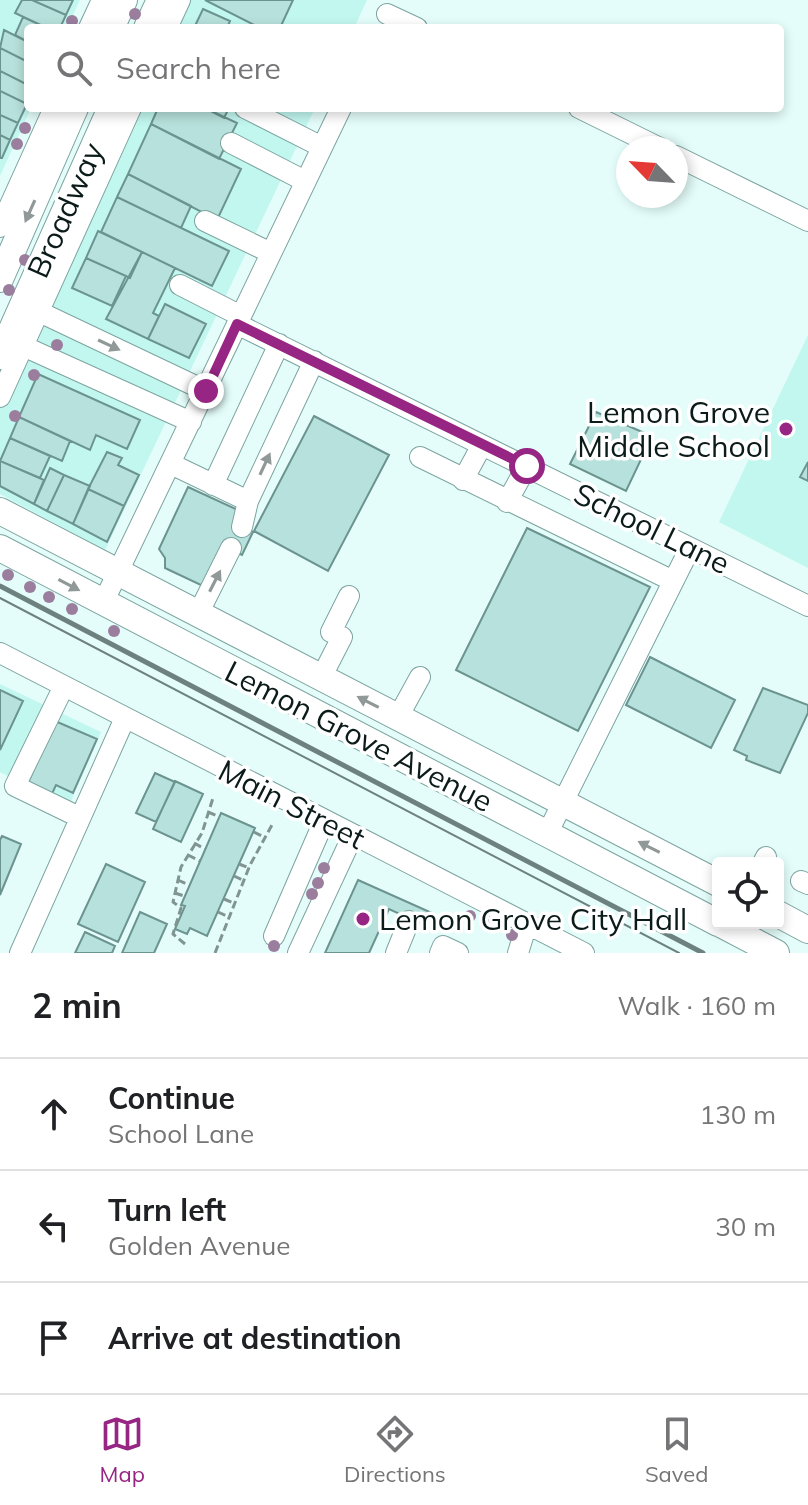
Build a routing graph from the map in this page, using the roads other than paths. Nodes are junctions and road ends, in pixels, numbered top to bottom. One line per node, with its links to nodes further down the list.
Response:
1 (102, 0): 6 (street)
2 (124, 0): 7 (main road)
3 (160, 0): 8 (main road)
4 (180, 0): 9 (street)
5 (387, 14): 10 (street)
6 (97, 24)
7 (100, 24)
8 (149, 24)
9 (169, 24)
10 (408, 24)
11 (54, 112): 19 (street)
12 (72, 112): 19 (main road, Broadway)
13 (110, 112): 22 (main road, Broadway)
14 (128, 112): 22 (street)
15 (253, 112): 21 (street)
16 (339, 112): 21 (street)
17 (587, 112): 18 (street)
18 (636, 136)
19 (51, 139): 22 (street); 27 (main road, Broadway, one-way to 27)
20 (231, 143): 24 (street)
21 (322, 147): 24 (street)
22 (97, 160): 31 (main road, Broadway)
23 (688, 162): 26 (street)
24 (305, 181): 28 (street)
25 (205, 221): 28 (street)
26 (808, 221)
27 (4, 240): 29 (main road, Broadway)
28 (271, 253): 32 (street)
29 (0, 279)
30 (180, 285): 32 (street, School Lane)
31 (30, 308): 34 (main road, Broadway); 36 (street, one-way to 36)
32 (239, 320): 33 (street, School Lane); 36 (street)
33 (279, 344): 35 (street, School Lane); 44 (street)
34 (11, 351): 37 (street); 38 (street)
35 (314, 361): 39 (street, School Lane); 45 (street, one-way to 35)
36 (206, 391): 38 (street)
37 (0, 397)
38 (191, 422): 41 (street)
39 (482, 445): 42 (street, School Lane); 43 (street)
40 (420, 457): 43 (street)
41 (171, 464): 44 (street); 52 (street)
42 (527, 466): 46 (street); 51 (street, School Lane)
43 (463, 480): 46 (street)
44 (213, 485): 45 (street)
45 (248, 501): 48 (street)
46 (507, 502): 53 (street)
47 (0, 511): 52 (main road, Lemon Grove Avenue)
48 (242, 527)
49 (0, 548): 55 (main road, Lemon Grove Avenue, one-way to 55)
50 (231, 548): 57 (street, one-way to 50)
51 (690, 548): 53 (street); 56 (street, School Lane)
52 (117, 573): 55 (street); 57 (main road, Lemon Grove Avenue)
53 (673, 581): 64 (street)
54 (349, 596): 60 (street)
55 (103, 603): 67 (main road, Lemon Grove Avenue)
56 (808, 606)
57 (198, 614): 60 (main road, Lemon Grove Avenue)
58 (2, 659): 61 (street, Main Street)
59 (420, 677): 62 (street)
60 (321, 678): 62 (main road, Lemon Grove Avenue, one-way to 60)
61 (64, 686): 63 (street, Main Street); 65 (street)
62 (398, 717): 64 (main road, Lemon Grove Avenue)
63 (125, 718): 65 (street); 66 (street, Main Street)
64 (562, 804): 67 (street); 69 (main road, Lemon Grove Avenue, one-way to 64)
65 (79, 817): 79 (street)
66 (324, 821): 68 (street, Main Street); 76 (street)
67 (547, 834): 71 (main road, Lemon Grove Avenue)
68 (353, 835): 73 (street, Main Street); 80 (street)
69 (712, 880)
70 (784, 917): 75 (main road)
71 (712, 920)
72 (409, 921): 81 (street)
73 (527, 924): 84 (street); 85 (street, Main Street)
74 (730, 929): 86 (main road, Lemon Grove Avenue)
75 (808, 930)
76 (274, 936)
77 (0, 950): 78 (street)
78 (6, 953)
79 (20, 953)
80 (298, 953)
81 (396, 953)
82 (440, 953): 83 (street)
83 (458, 953)
84 (518, 953)
85 (584, 953)
86 (776, 953)

